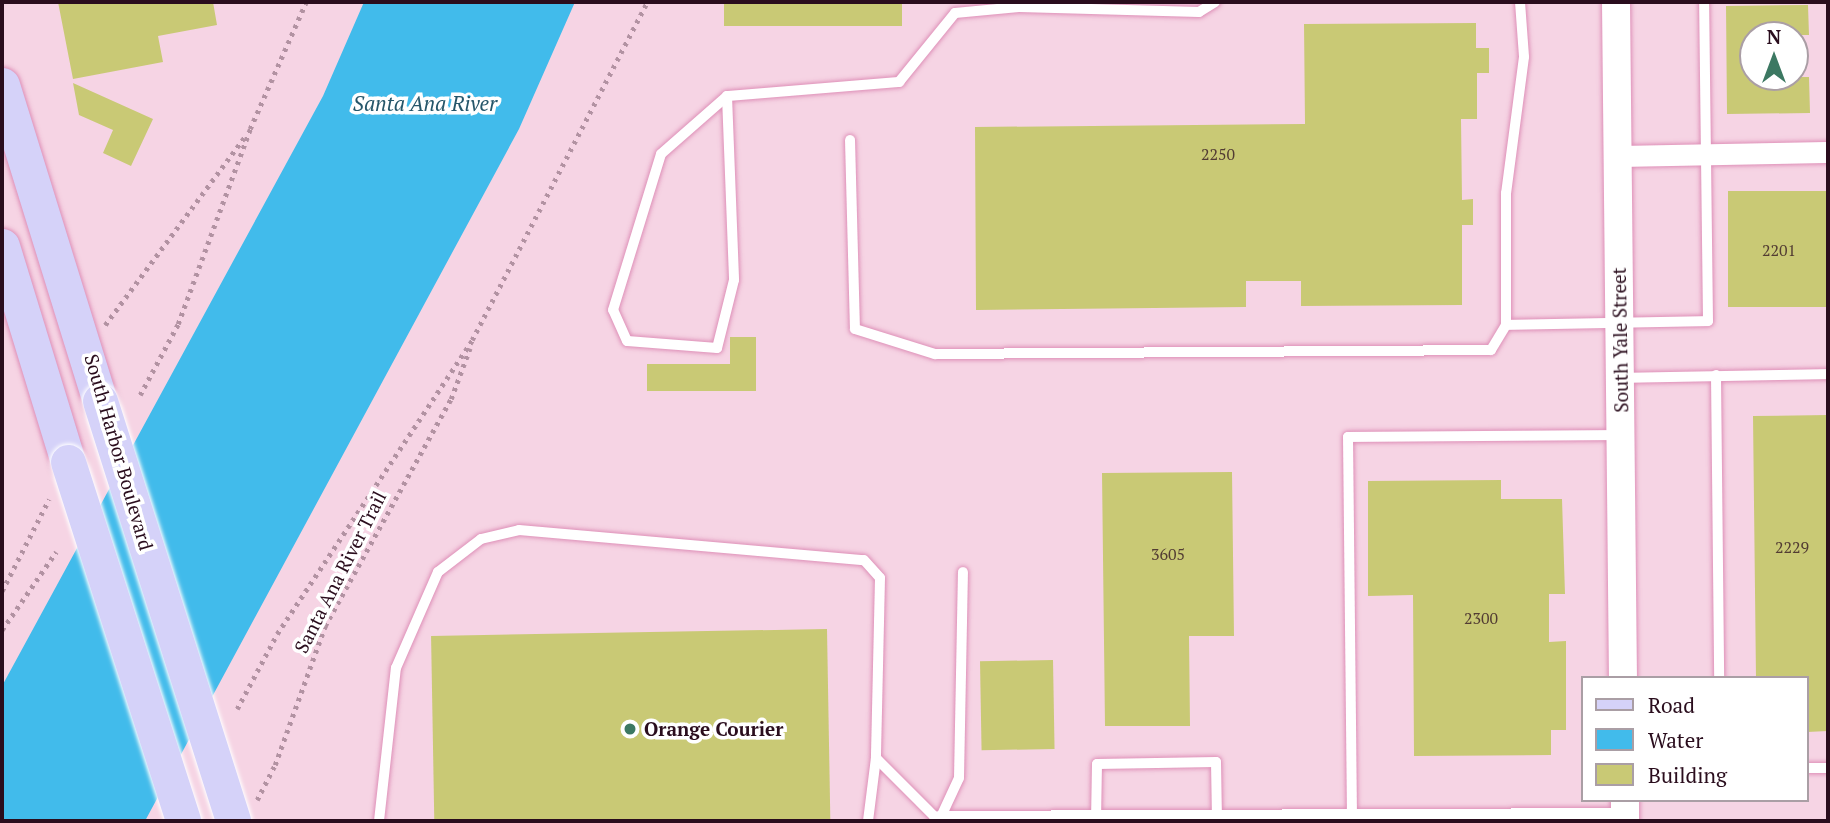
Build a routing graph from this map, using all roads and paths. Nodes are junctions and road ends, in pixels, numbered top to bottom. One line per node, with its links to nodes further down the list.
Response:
1 (306, 2): 9 (path)
2 (647, 2): 17 (path, Santa Ana River Trail)
3 (1215, 2): 8 (lane)
4 (1520, 2): 16 (lane)
5 (1616, 2): 13 (street, South Yale Street)
6 (1704, 2): 12 (lane)
7 (2, 85): 18 (main road, South Harbor Boulevard)
8 (727, 96): 8 (lane)
9 (250, 129): 18 (path); 22 (path)
10 (850, 140): 16 (lane)
11 (1828, 152): 12 (street)
12 (1706, 153): 13 (street); 15 (lane)
13 (1618, 156): 15 (street, South Yale Street)
14 (2, 246): 24 (main road)
15 (1619, 324): 16 (lane); 21 (street, South Yale Street)
16 (1506, 325)
17 (472, 340): 31 (path, Santa Ana River Trail); 35 (path, Santa Ana River Trail)
18 (88, 348): 35 (main road, South Harbor Boulevard, bridge)
19 (1828, 374): 20 (lane)
20 (1716, 375): 21 (lane); 30 (lane)
21 (1620, 378): 23 (street, South Yale Street)
22 (141, 395)
23 (1620, 435): 29 (street, South Yale Street); 37 (lane)
24 (68, 462): 27 (path); 41 (main road, bridge)
25 (55, 552): 28 (path)
26 (963, 572): 44 (lane)
27 (2, 591)
28 (2, 630)
29 (1623, 676)
30 (1719, 676)
31 (237, 709)
32 (876, 758): 42 (lane); 43 (lane); 44 (lane)
33 (1809, 768): 34 (lane)
34 (1828, 768)
35 (243, 813)
36 (1625, 813): 37 (street)
37 (1352, 818): 40 (street)
38 (1217, 819): 39 (street); 40 (street); 45 (lane)
39 (1191, 820): 45 (street)
40 (1254, 820)
41 (183, 821)
42 (379, 821)
43 (868, 821)
44 (939, 821): 45 (street)
45 (1096, 821)

